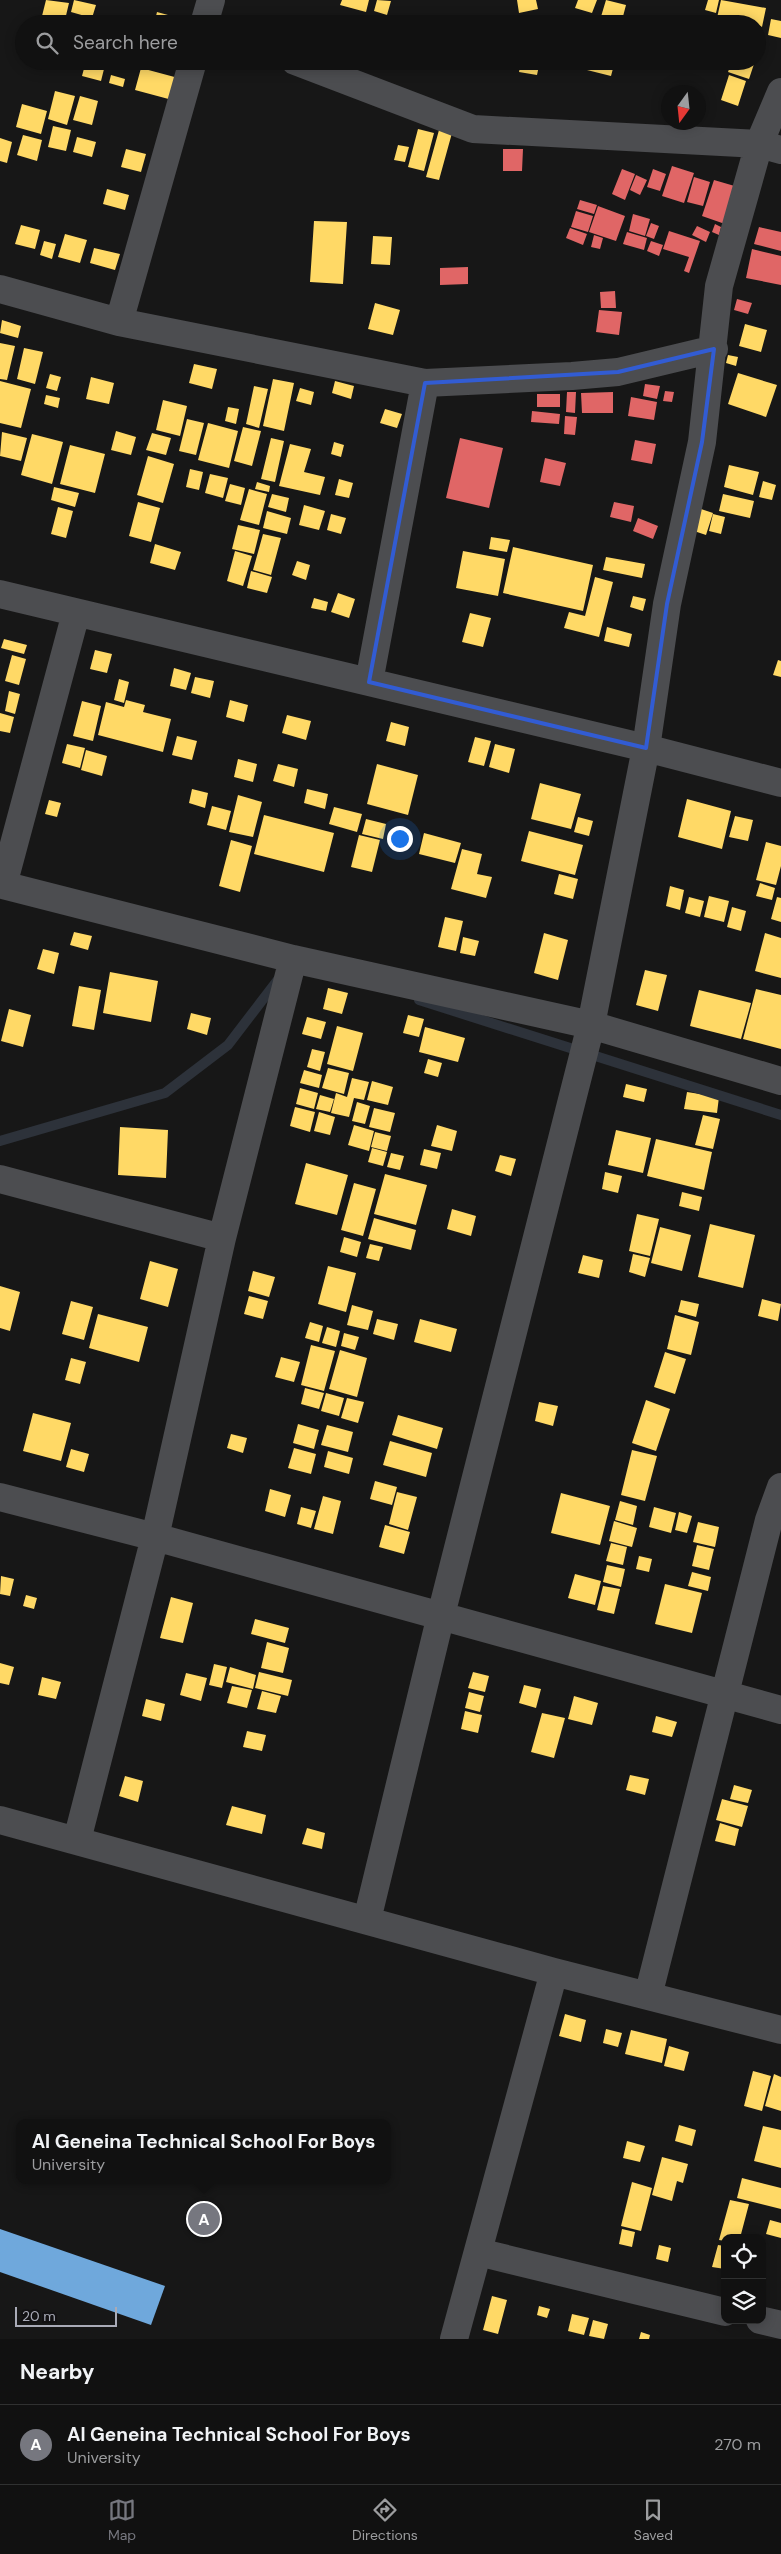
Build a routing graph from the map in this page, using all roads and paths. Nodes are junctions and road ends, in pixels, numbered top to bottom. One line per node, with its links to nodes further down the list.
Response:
1 (210, 0): 2 (street)
2 (206, 15)
3 (190, 70): 8 (street)
4 (319, 70): 6 (street)
5 (781, 92): 6 (street)
6 (770, 147): 9 (street)
7 (0, 289): 8 (street)
8 (119, 322): 10 (street)
9 (714, 349): 10 (street); 14 (street)
10 (426, 383): 13 (street)
11 (0, 594): 12 (street)
12 (76, 613): 13 (street); 16 (street)
13 (370, 682): 14 (street)
14 (646, 748): 15 (street); 18 (street)
15 (781, 783)
16 (2, 892): 17 (street)
17 (293, 959): 18 (street); 21 (street)
18 (591, 1025): 19 (street); 25 (street)
19 (781, 1081)
20 (0, 1179): 21 (street)
21 (222, 1238): 24 (street)
22 (781, 1487): 26 (street)
23 (0, 1497): 24 (street)
24 (155, 1537): 25 (street); 29 (street)
25 (441, 1615): 26 (street); 30 (street)
26 (725, 1695): 27 (street); 32 (street)
27 (781, 1710)
28 (0, 1820): 29 (street)
29 (77, 1840): 30 (street)
30 (367, 1920): 31 (street)
31 (554, 1972): 32 (street); 34 (street)
32 (648, 1996): 33 (street)
33 (781, 2030)
34 (478, 2252): 35 (street); 38 (street)
35 (721, 2311)
36 (766, 2321): 37 (street)
37 (781, 2325)
38 (454, 2339)

